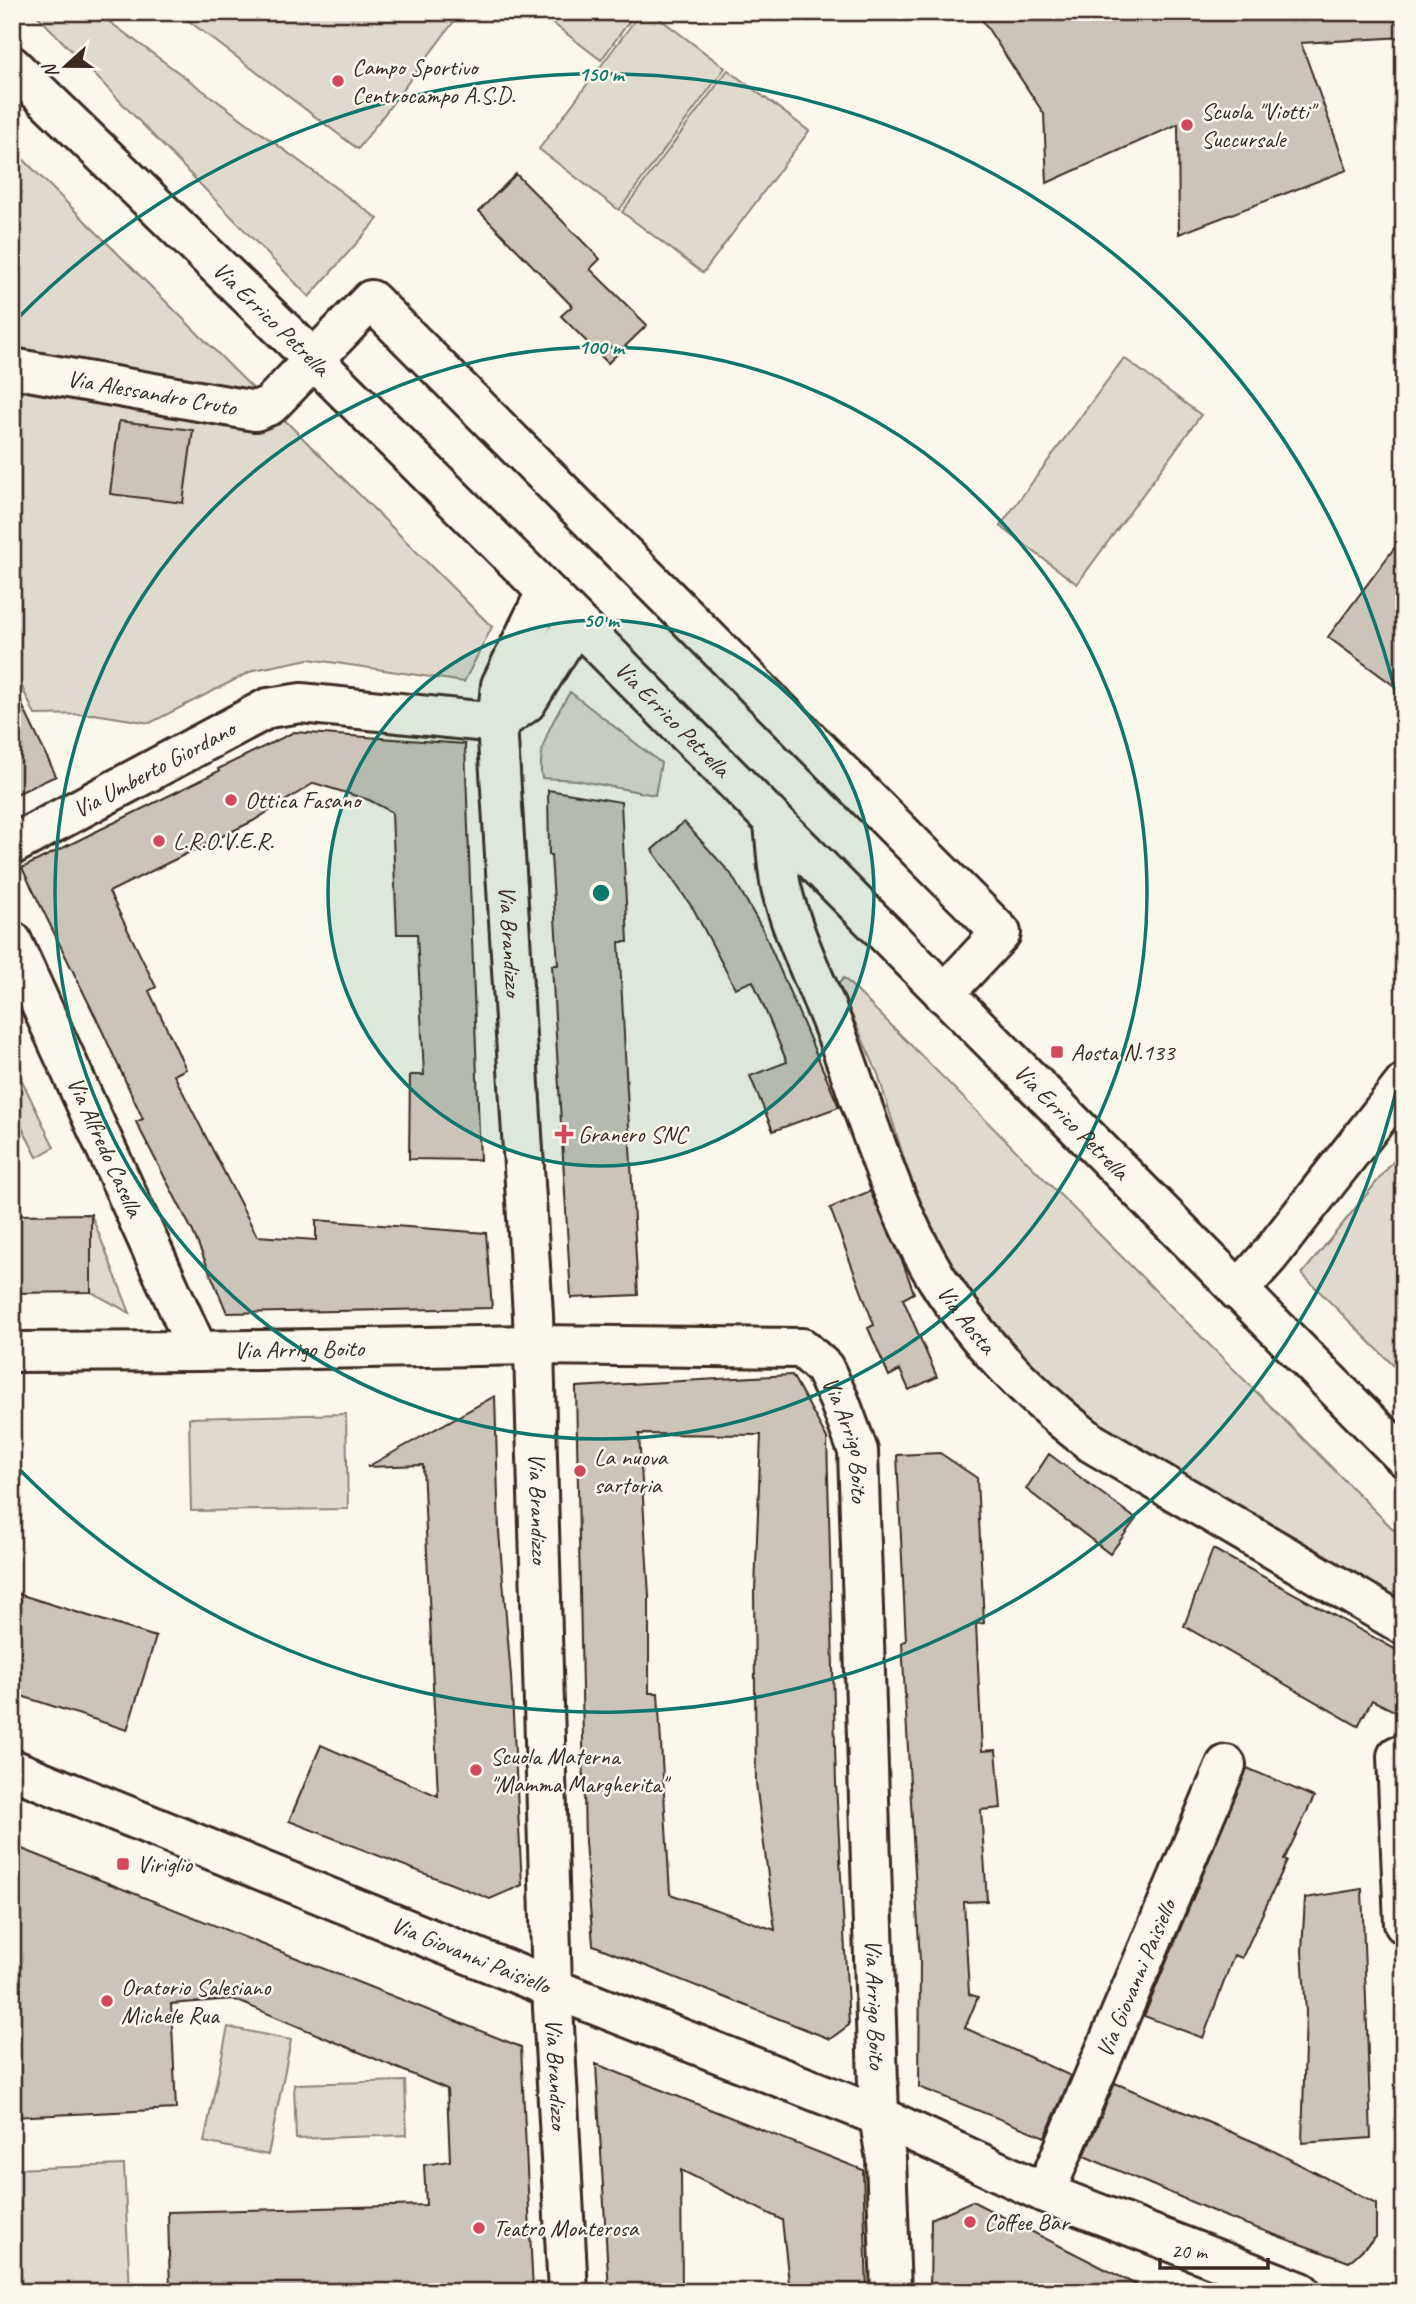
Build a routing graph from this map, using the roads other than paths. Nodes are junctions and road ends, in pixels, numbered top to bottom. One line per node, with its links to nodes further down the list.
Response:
1 (12, 66): 2 (street, Via Errico Petrella)
2 (314, 359): 3 (street, Via Alessandro Cruto); 4 (street, Via Errico Petrella); 10 (street, Via Alessandro Cruto)
3 (12, 368)
4 (546, 592): 5 (street, Via Errico Petrella); 6 (street, Via Brandizzo)
5 (576, 622): 6 (street); 7 (street, Via Errico Petrella)
6 (497, 723): 8 (street, Via Umberto Giordano); 13 (street, Via Brandizzo)
7 (774, 823): 10 (street, Via Errico Petrella); 17 (street, Via Aosta)
8 (12, 845)
9 (12, 941): 14 (street, Via Alfredo Casella)
10 (944, 994): 12 (street, Via Errico Petrella)
11 (1404, 1084): 12 (street)
12 (1238, 1291): 16 (street, Via Errico Petrella)
13 (533, 1345): 14 (street, Via Arrigo Boito); 22 (street, Via Brandizzo); 23 (street, Via Arrigo Boito)
14 (198, 1351): 15 (street, Via Arrigo Boito)
15 (12, 1352)
16 (1404, 1457)
17 (1404, 1625)
18 (1397, 1756): 21 (street)
19 (1226, 1765): 24 (street, Via Giovanni Paisiello)
20 (12, 1769): 22 (street, Via Giovanni Paisiello)
21 (1404, 1924)
22 (552, 1988): 23 (street, Via Giovanni Paisiello); 25 (street, Via Brandizzo)
23 (879, 2116): 24 (street, Via Giovanni Paisiello); 26 (street, Via Arrigo Boito)
24 (1045, 2193): 27 (street, Via Giovanni Paisiello)
25 (568, 2292)
26 (891, 2292)
27 (1301, 2292)

